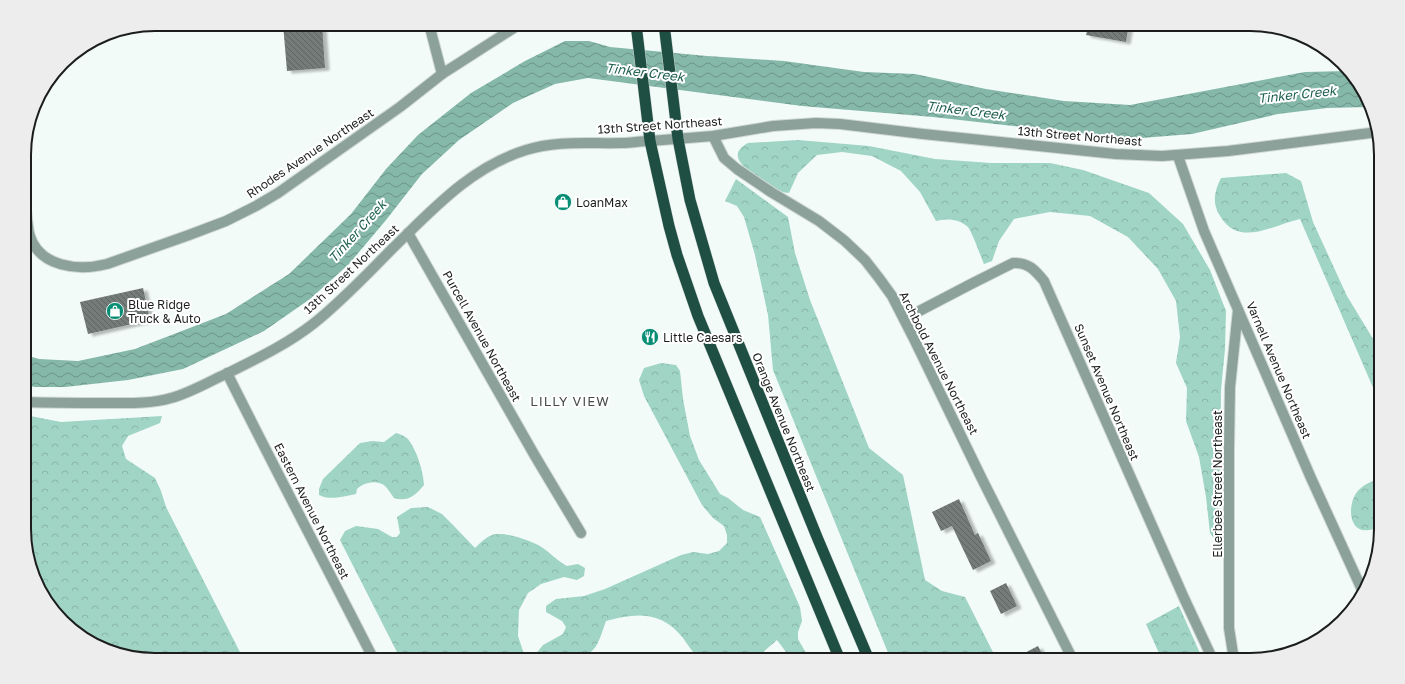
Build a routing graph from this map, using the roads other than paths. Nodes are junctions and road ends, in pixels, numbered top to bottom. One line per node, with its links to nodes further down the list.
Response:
1 (431, 31): 5 (street)
2 (509, 31): 5 (street, Rhodes Avenue Northeast)
3 (638, 31): 9 (highway)
4 (665, 31): 8 (highway, Orange Avenue Northeast)
5 (442, 74): 12 (street, Rhodes Avenue Northeast)
6 (1372, 133): 10 (street, 13th Street Northeast)
7 (713, 136): 8 (street, 13th Street Northeast); 10 (street, 13th Street Northeast); 14 (street, Archbold Avenue Northeast)
8 (678, 139): 9 (street, 13th Street Northeast); 21 (highway, Orange Avenue Northeast)
9 (650, 141): 11 (street, 13th Street Northeast); 20 (highway)
10 (1178, 156): 13 (street, Varnell Avenue Northeast)
11 (408, 233): 15 (street, 13th Street Northeast); 17 (street, Purcell Avenue Northeast)
12 (31, 236)
13 (1238, 308): 18 (street, Varnell Avenue Northeast); 24 (street, Ellerbee Street Northeast)
14 (904, 319): 22 (street, Archbold Avenue Northeast); 23 (street, Sunset Avenue Northeast)
15 (227, 373): 16 (street, 13th Street Northeast); 19 (street, Eastern Avenue Northeast)
16 (31, 402)
17 (581, 533)
18 (1360, 586)
19 (370, 653)
20 (837, 653)
21 (866, 653)
22 (1070, 653)
23 (1210, 653)
24 (1233, 653)

